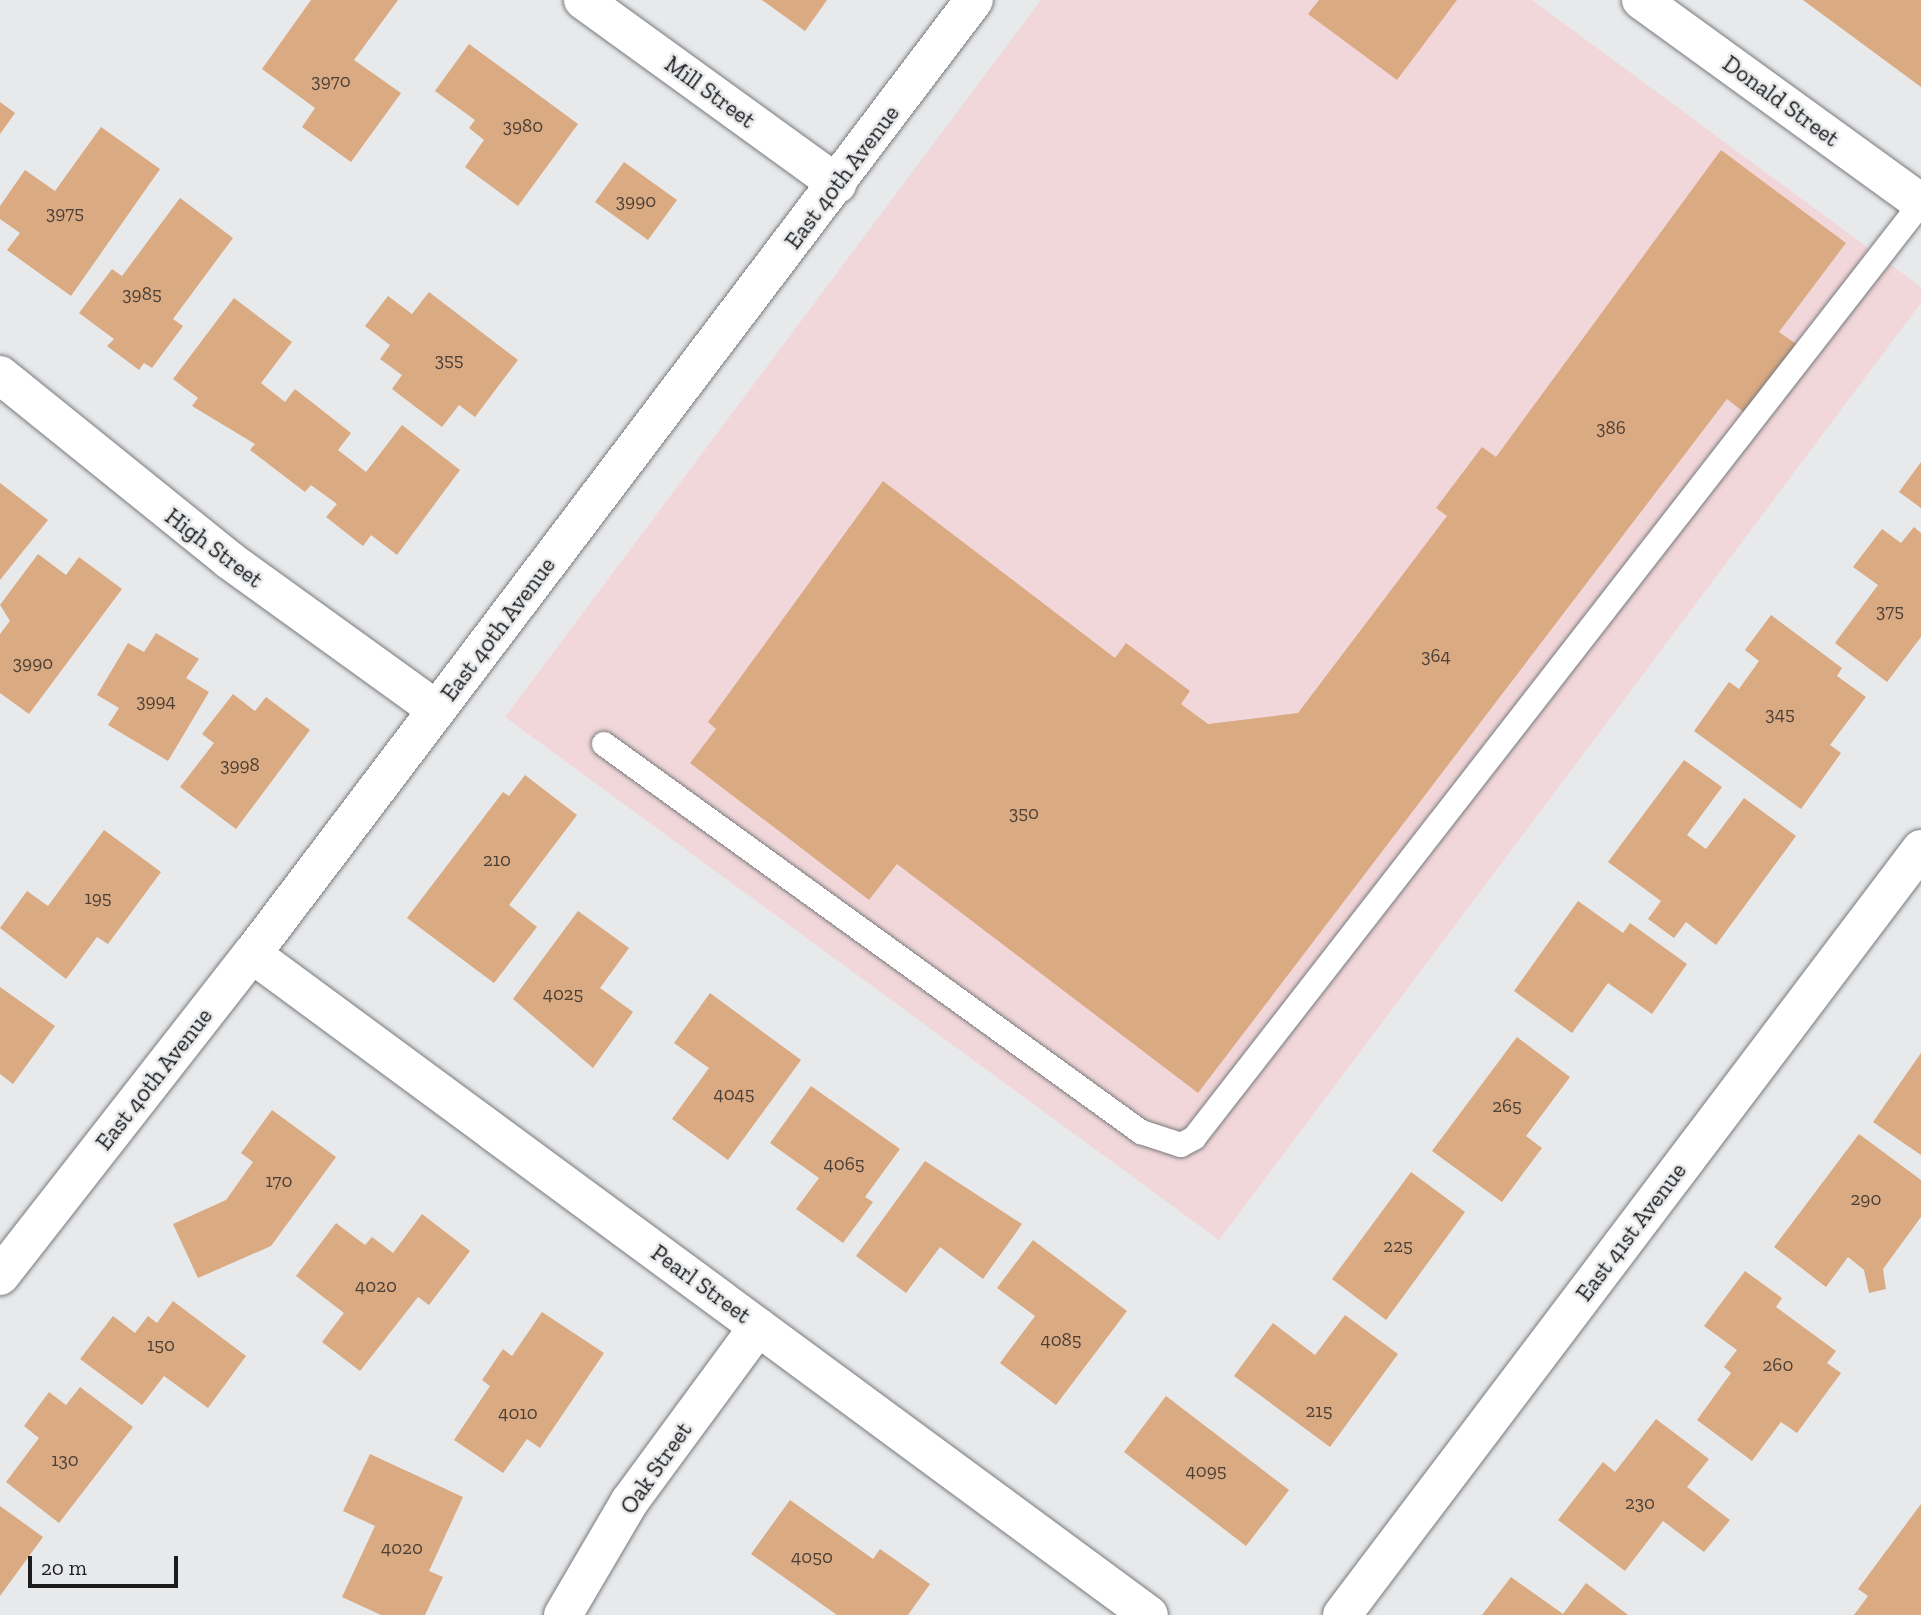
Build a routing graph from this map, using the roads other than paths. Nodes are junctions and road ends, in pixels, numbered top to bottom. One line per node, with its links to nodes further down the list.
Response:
1 (583, 0): 4 (street, Mill Street)
2 (974, 0): 4 (street, East 40th Avenue)
3 (1640, 0): 5 (street, Donald Street)
4 (837, 184): 7 (street, East 40th Avenue)
5 (1921, 203): 8 (lane)
6 (0, 375): 7 (street, High Street)
7 (437, 710): 10 (street, East 40th Avenue)
8 (604, 744)
9 (1921, 849): 15 (street, East 41st Avenue)
10 (252, 954): 11 (street, East 40th Avenue); 12 (street, Pearl Street)
11 (6, 1257)
12 (758, 1327): 13 (street, Oak Street); 14 (street, Pearl Street)
13 (563, 1615)
14 (1149, 1615)
15 (1342, 1615)

